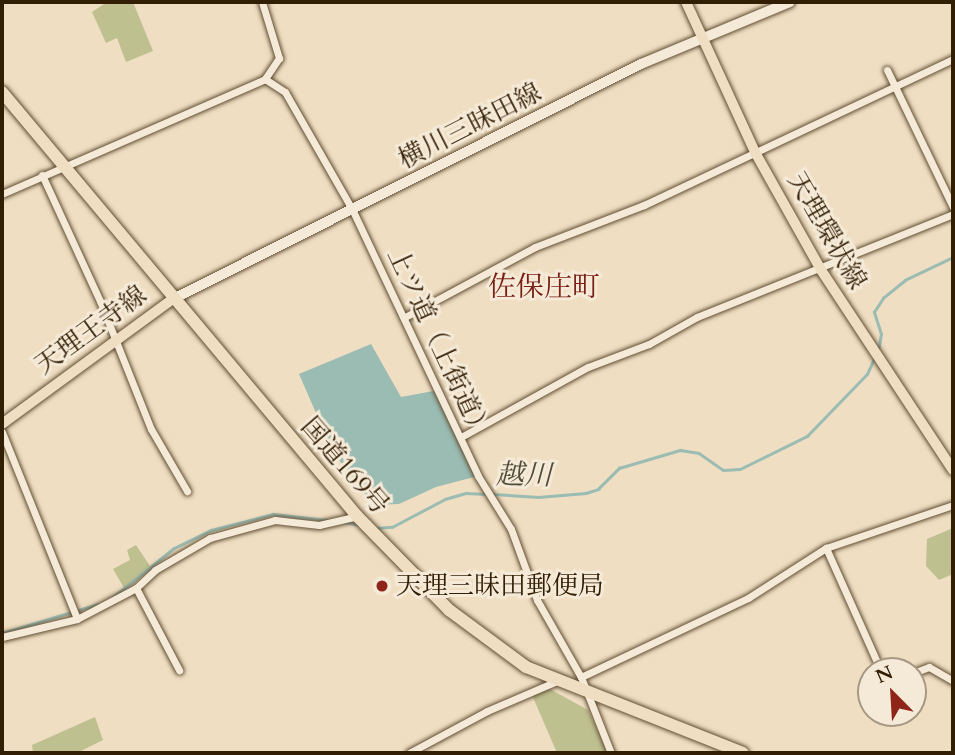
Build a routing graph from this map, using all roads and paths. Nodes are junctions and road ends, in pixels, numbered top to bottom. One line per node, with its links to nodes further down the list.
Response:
1 (262, 2): 7 (street)
2 (686, 2): 4 (main road, 天理環状線)
3 (790, 2): 4 (main road, 横川三昧田線)
4 (700, 39): 10 (main road, 天理環状線); 15 (main road, 横川三昧田線)
5 (953, 59): 8 (street)
6 (887, 70): 8 (street)
7 (265, 79): 11 (street); 15 (street, 上ツ道（上街道）)
8 (894, 86): 10 (street); 14 (street)
9 (2, 92): 11 (highway, 国道169号)
10 (756, 154): 17 (main road, 天理環状線); 19 (street)
11 (63, 166): 12 (street); 18 (highway, 国道169号)
12 (42, 175): 13 (street); 20 (street)
13 (2, 194)
14 (953, 207)
15 (352, 209): 18 (main road, 横川三昧田線); 19 (street, 上ツ道（上街道）)
16 (953, 214): 17 (street)
17 (821, 270): 23 (street); 24 (main road, 天理環状線)
18 (173, 299): 20 (main road, 天理王寺線); 27 (highway, 国道169号)
19 (405, 317): 23 (street, 上ツ道（上街道）)
20 (116, 339): 21 (main road, 天理王寺線); 25 (street)
21 (2, 424)
22 (2, 432): 30 (street)
23 (461, 437): 35 (street, 上ツ道（上街道）)
24 (953, 470)
25 (187, 491)
26 (953, 505): 28 (street)
27 (357, 516): 29 (street); 36 (highway, 国道169号)
28 (826, 548): 32 (street); 35 (street)
29 (136, 588): 30 (street); 34 (street)
30 (77, 619): 31 (street)
31 (2, 637)
32 (875, 657)
33 (927, 668): 37 (street)
34 (178, 670)
35 (581, 677): 38 (street, 上ツ道（上街道）)
36 (557, 681): 38 (highway, 国道169号); 39 (street)
37 (953, 681)
38 (587, 692): 40 (street, 上ツ道（上街道）); 41 (highway, 国道169号)
39 (409, 753)
40 (611, 753)
41 (743, 753)

